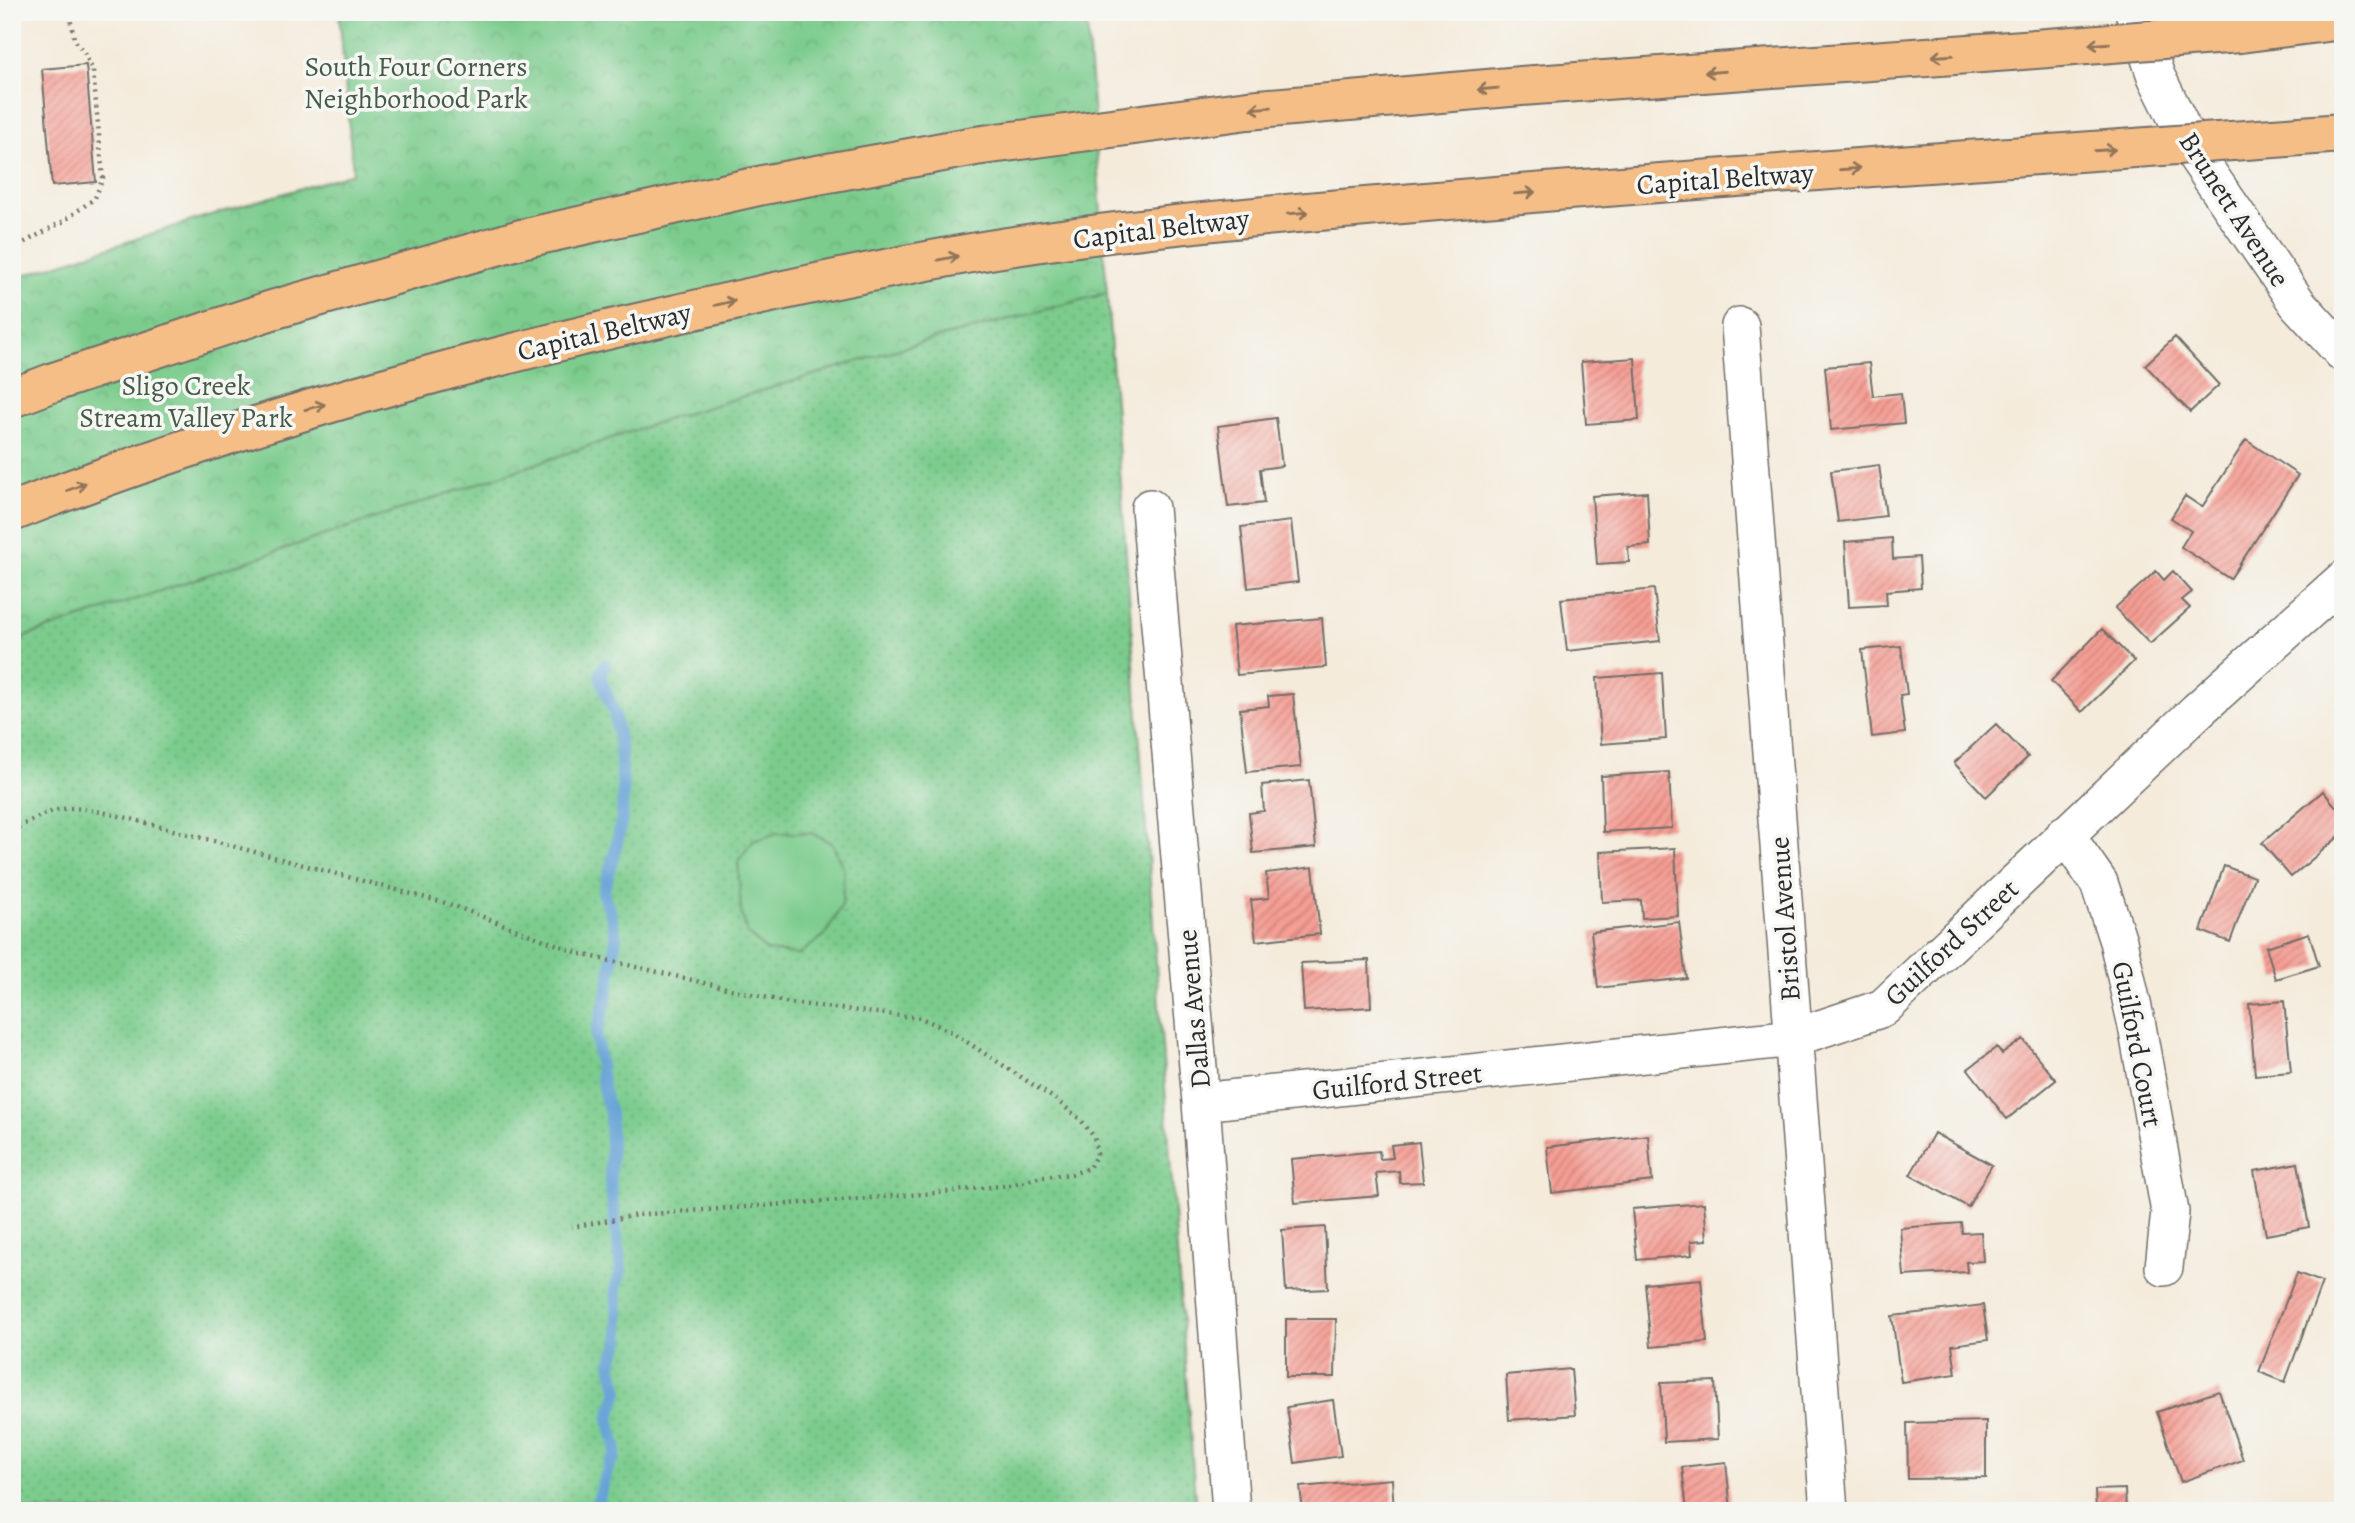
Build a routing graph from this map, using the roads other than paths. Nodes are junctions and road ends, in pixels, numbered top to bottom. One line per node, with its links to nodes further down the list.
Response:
1 (2134, 12): 7 (street, Brunett Avenue)
2 (2343, 20): 4 (highway)
3 (2343, 26): 4 (highway)
4 (2240, 33): 8 (highway, one-way to 8, bridge)
5 (2343, 133): 10 (highway, Capital Beltway, one-way to 5, bridge)
6 (1740, 327): 13 (street, Bristol Avenue)
7 (2343, 353)
8 (12, 398)
9 (1150, 508): 14 (street, Dallas Avenue)
10 (12, 512)
11 (2343, 580): 12 (street, Guilford Street)
12 (2065, 834): 13 (street, Guilford Street); 15 (street, Guilford Court)
13 (1793, 1038): 14 (street, Guilford Street); 17 (street, Bristol Avenue)
14 (1201, 1102): 16 (street, Dallas Avenue)
15 (2164, 1266)
16 (1231, 1511)
17 (1829, 1511)

